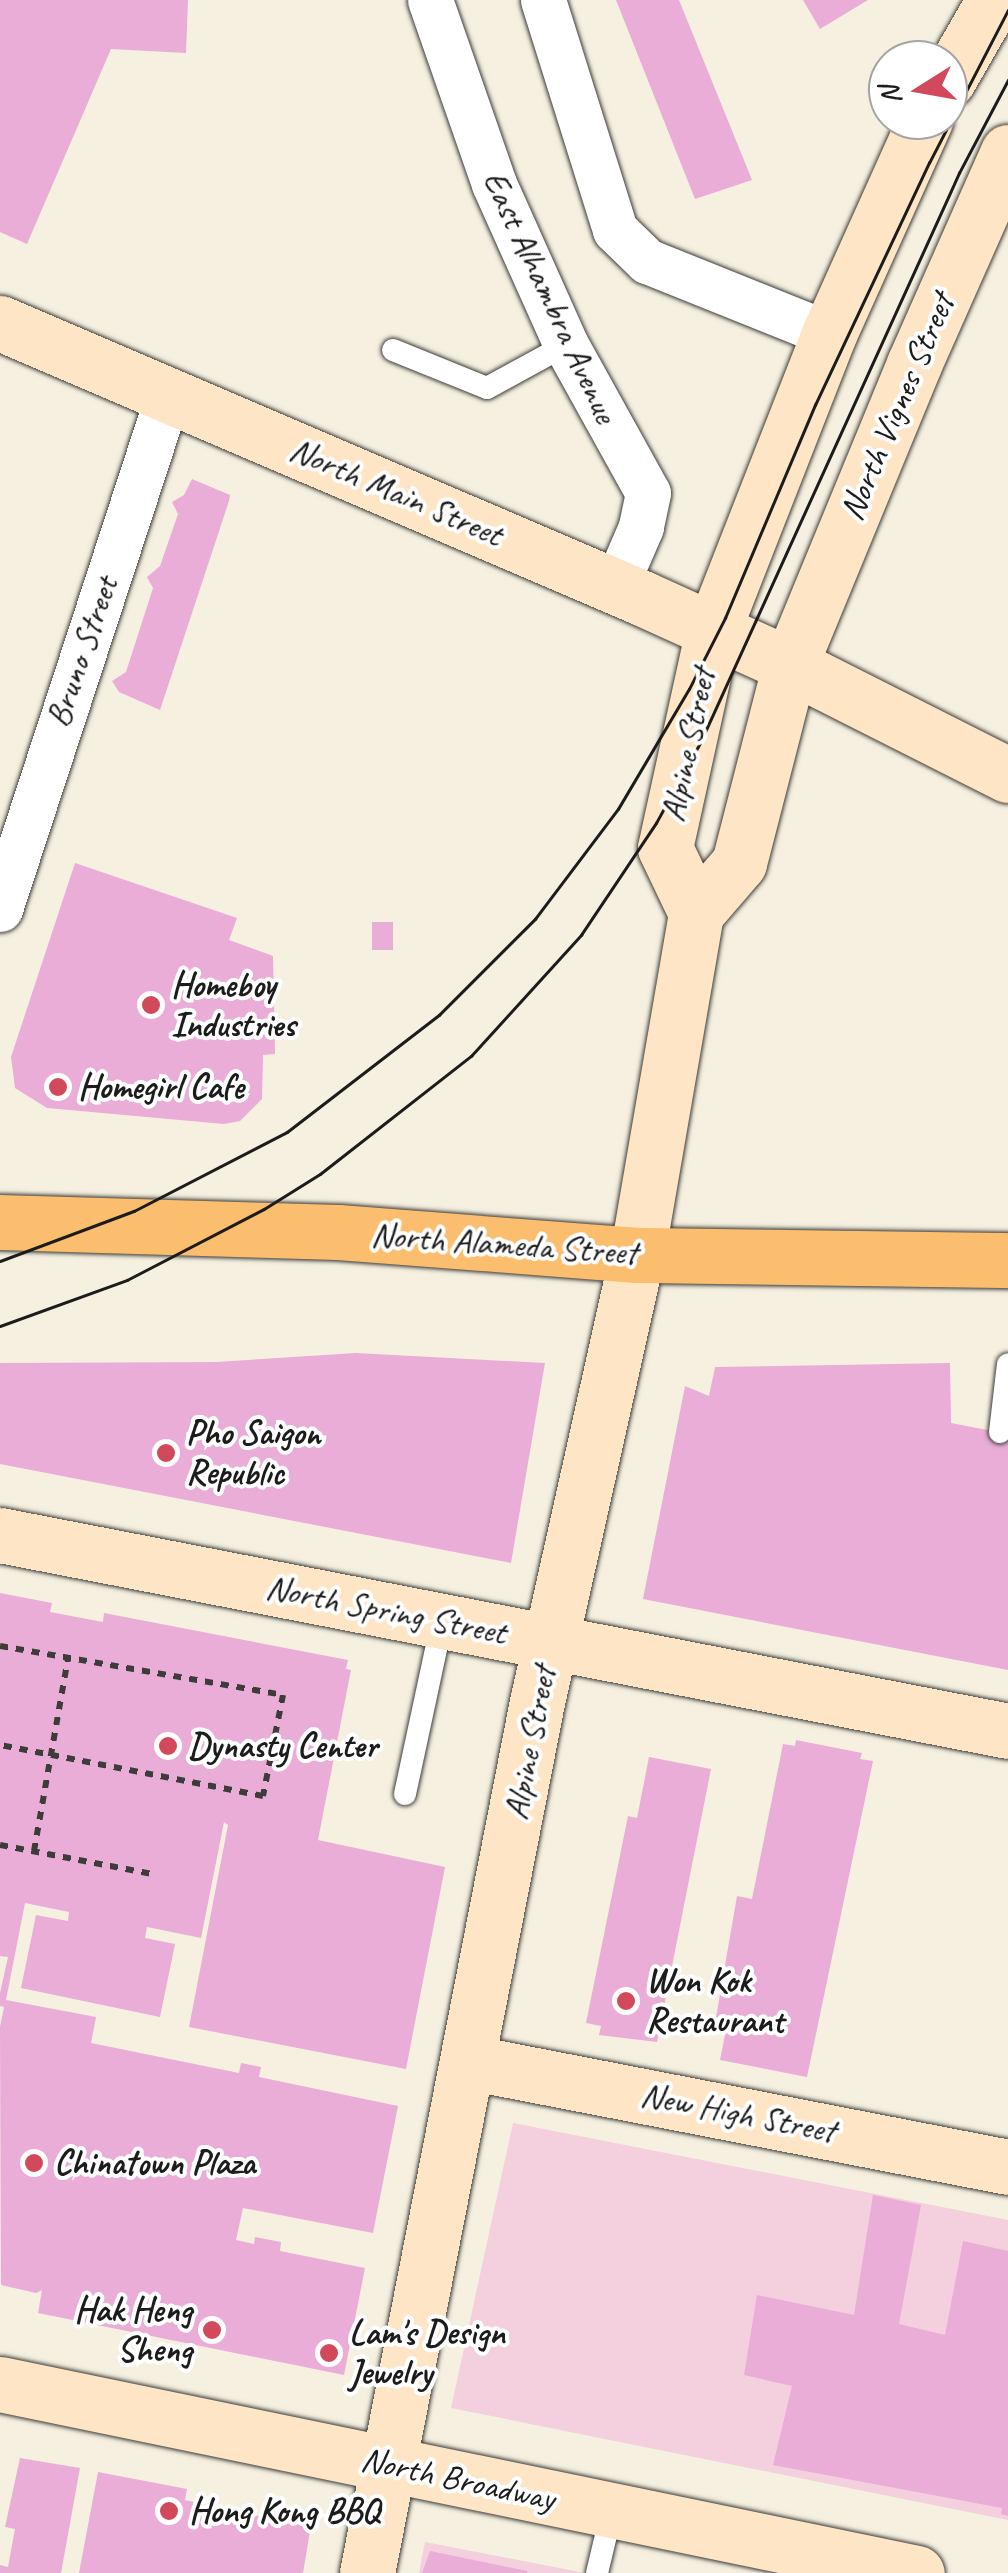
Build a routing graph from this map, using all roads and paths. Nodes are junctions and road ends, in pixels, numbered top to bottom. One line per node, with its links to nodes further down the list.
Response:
1 (430, 0): 9 (street, East Alhambra Avenue)
2 (543, 0): 8 (street)
3 (994, 0): 4 (street)
4 (968, 45)
5 (916, 140): 8 (street)
6 (1008, 152): 14 (street, North Vignes Street)
7 (0, 322): 11 (street, North Main Street)
8 (829, 334): 13 (street)
9 (566, 345): 10 (lane); 12 (street, East Alhambra Avenue)
10 (393, 350)
11 (168, 395): 12 (street, North Main Street); 17 (street, Bruno Street)
12 (614, 587): 13 (street, North Main Street)
13 (712, 630): 14 (street, North Main Street); 18 (street, Alpine Street)
14 (790, 665): 15 (street, North Main Street); 16 (street, North Main Street); 18 (street)
15 (1008, 735)
16 (1008, 775)
17 (0, 910)
18 (696, 914): 20 (street, Alpine Street)
19 (0, 1222): 20 (main road, North Alameda Street)
20 (638, 1255): 21 (main road, North Alameda Street); 26 (street, Alpine Street)
21 (1008, 1260)
22 (1008, 1364): 23 (lane)
23 (1000, 1432)
24 (0, 1535): 25 (street, North Spring Street)
25 (442, 1620): 26 (street, North Spring Street); 32 (lane)
26 (550, 1643): 29 (street, North Spring Street); 36 (street, Alpine Street)
27 (0, 1646): 28 (path)
28 (68, 1658): 31 (path); 31 (path)
29 (1008, 1731)
30 (0, 1745): 31 (path)
31 (50, 1755): 34 (path)
32 (405, 1794)
33 (0, 1844): 34 (path)
34 (34, 1851): 35 (path)
35 (152, 1874)
36 (468, 2062): 37 (street, New High Street); 39 (street, Alpine Street)
37 (1008, 2167)
38 (0, 2384): 39 (street, North Broadway)
39 (389, 2465): 40 (street, North Broadway); 42 (street, Alpine Street)
40 (612, 2510): 41 (street, North Broadway); 43 (lane)
41 (764, 2557): 44 (street, North Broadway)
42 (367, 2573)
43 (597, 2573)
44 (917, 2573)

